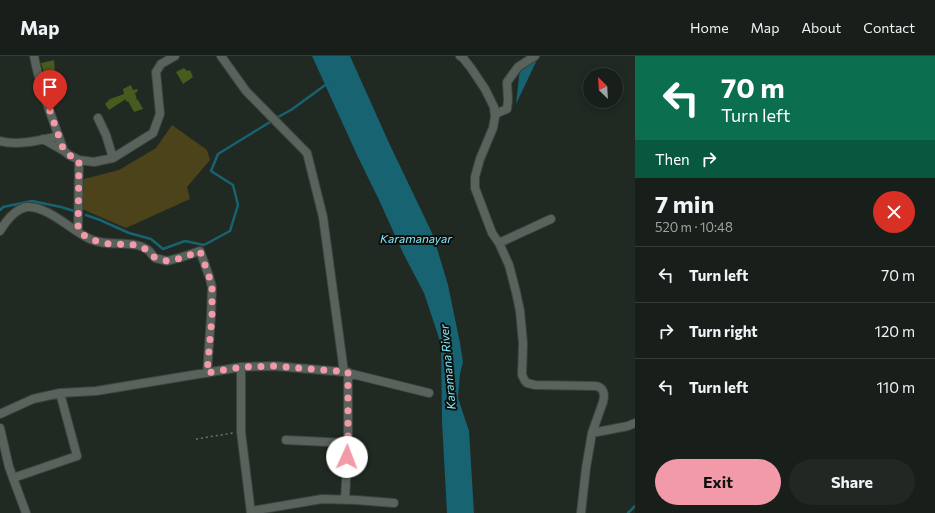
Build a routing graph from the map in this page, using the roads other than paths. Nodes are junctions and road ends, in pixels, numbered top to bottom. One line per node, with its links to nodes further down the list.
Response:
1 (34, 56): 8 (street)
2 (175, 56): 12 (street)
3 (221, 56): 19 (street)
4 (460, 56): 6 (street)
5 (535, 56): 6 (street)
6 (495, 114): 17 (street)
7 (98, 118): 12 (street)
8 (59, 136): 9 (street); 11 (street)
9 (43, 139): 10 (street); 11 (street)
10 (0, 141)
11 (64, 151): 13 (street)
12 (113, 158): 13 (street)
13 (79, 160): 16 (street)
14 (551, 219): 17 (street)
15 (0, 230): 16 (street)
16 (78, 231): 20 (street)
17 (499, 243): 26 (street)
18 (241, 367): 19 (street); 20 (street); 32 (street)
19 (346, 372): 22 (street); 28 (street)
20 (207, 373): 21 (street)
21 (60, 393): 23 (street); 29 (street)
22 (429, 393)
23 (0, 414)
24 (635, 423): 26 (street)
25 (0, 428): 29 (street)
26 (592, 433): 34 (street)
27 (286, 440): 28 (street)
28 (348, 443): 30 (street)
29 (13, 478): 33 (street)
30 (345, 500): 31 (street); 32 (street)
31 (394, 503)
32 (251, 512)
33 (26, 513)
34 (581, 513)

